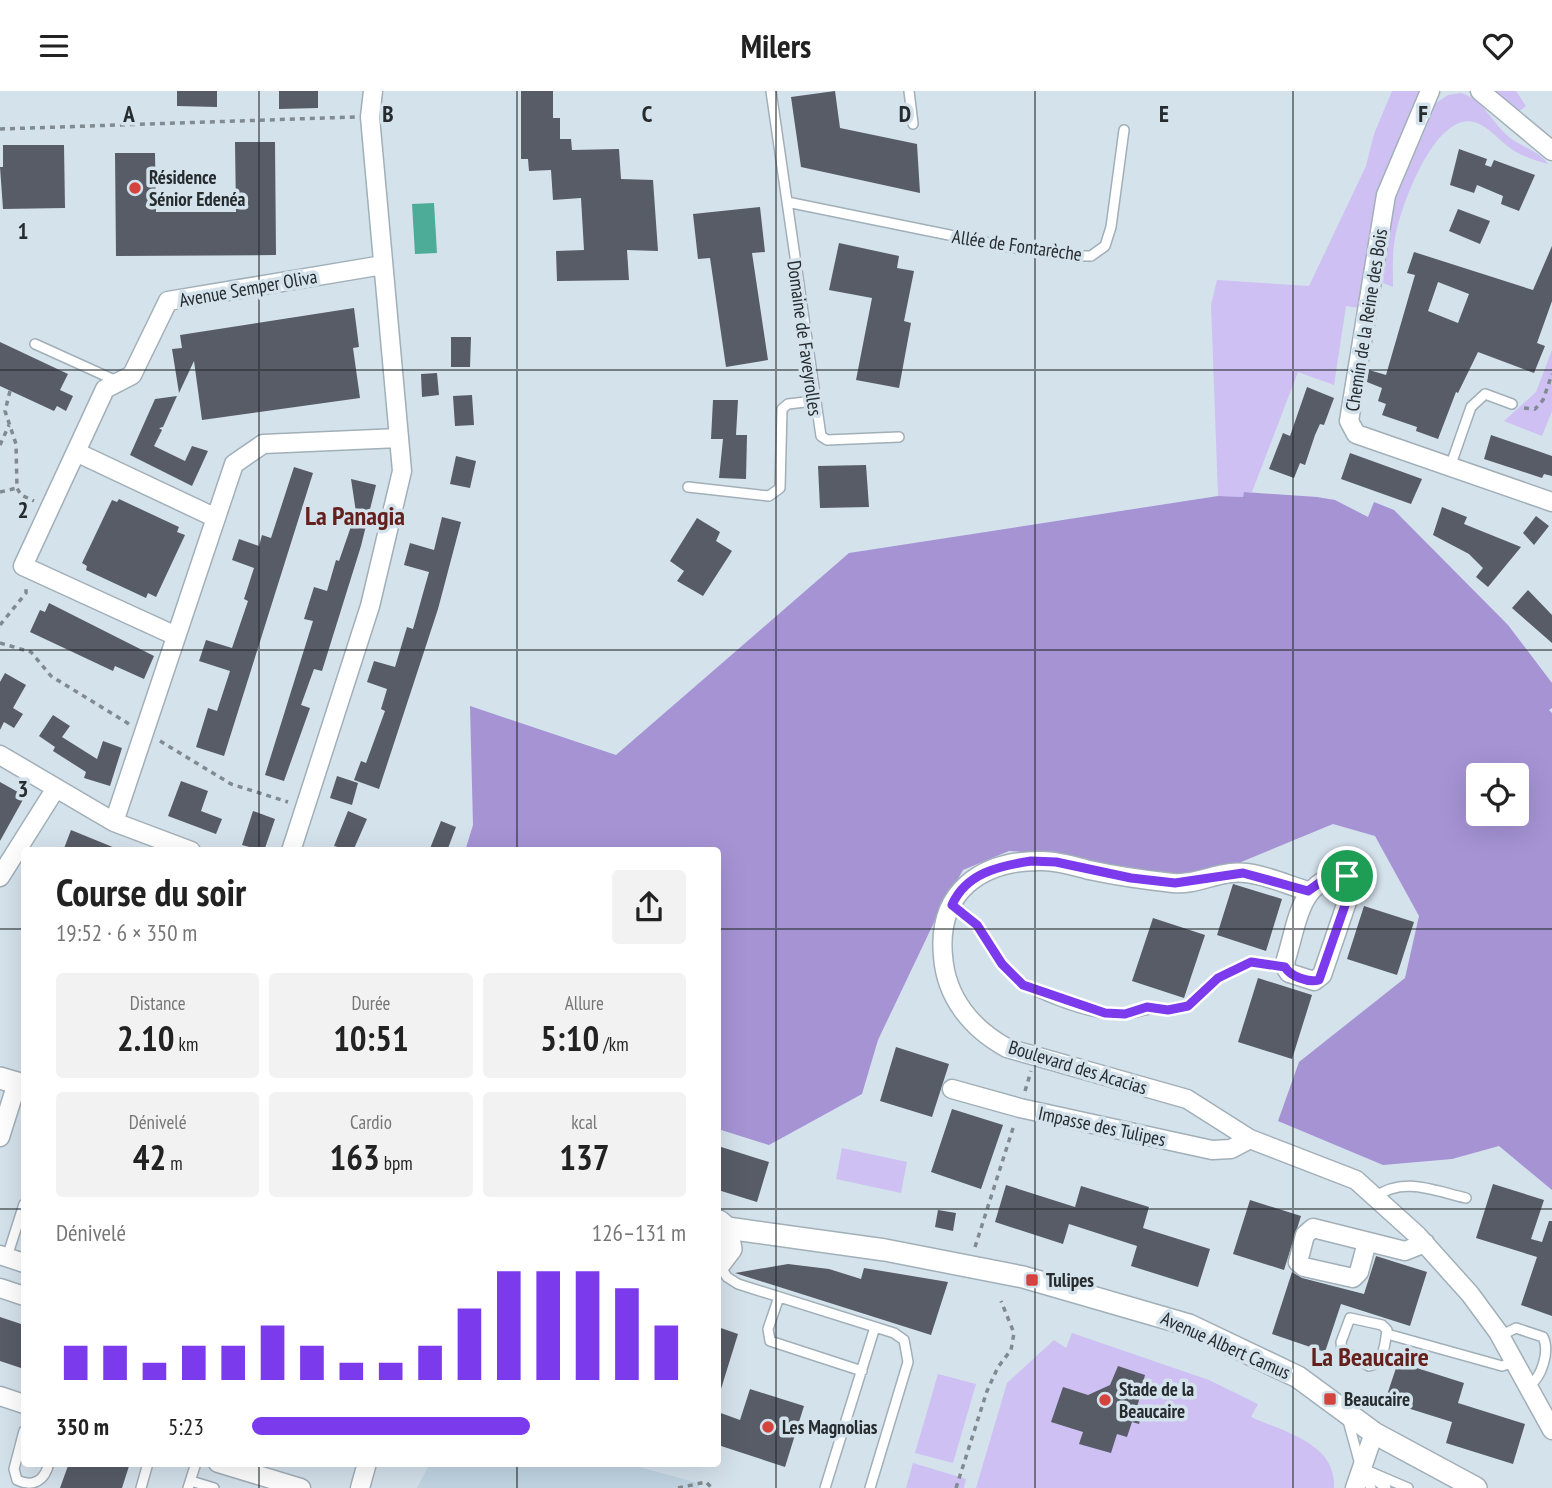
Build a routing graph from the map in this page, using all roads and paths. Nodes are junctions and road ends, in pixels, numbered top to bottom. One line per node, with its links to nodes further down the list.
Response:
1 (373, 91): 6 (street)
2 (771, 91): 11 (lane, Domaine de Faveyrolles)
3 (909, 91): 7 (lane)
4 (1430, 91): 24 (street, Chemin de la Reine des Bois)
5 (1480, 91): 10 (street)
6 (370, 117): 8 (path); 12 (street)
7 (914, 124)
8 (0, 129)
9 (1124, 130): 11 (lane, Allée de Fontarèche)
10 (1552, 151)
11 (787, 202): 17 (lane, Domaine de Faveyrolles)
12 (383, 265): 15 (street, Avenue Semper Oliva); 21 (street)
13 (35, 344): 15 (lane)
14 (1552, 374): 18 (path)
15 (120, 382): 23 (street, Avenue Semper Oliva)
16 (10, 391): 19 (path)
17 (814, 401): 20 (lane, Domaine de Faveyrolles); 25 (lane)
18 (1512, 404): 24 (lane)
19 (9, 425): 22 (path); 26 (path)
20 (899, 437)
21 (399, 438): 30 (street); 38 (street)
22 (0, 445)
23 (76, 452): 29 (street, Avenue Semper Oliva); 30 (street)
24 (1449, 469): 28 (street, Chemin de la Reine des Bois)
25 (688, 487)
26 (17, 488): 27 (path); 29 (path)
27 (0, 492)
28 (1552, 502)
29 (50, 509): 31 (street, Avenue Semper Oliva)
30 (216, 518): 33 (street)
31 (23, 566): 32 (path); 33 (street)
32 (0, 625)
33 (176, 636): 36 (street)
34 (0, 755): 35 (street)
35 (56, 788): 36 (street); 39 (street)
36 (114, 822): 37 (street)
37 (180, 847)
38 (295, 847)
39 (0, 877)
40 (1308, 891): 41 (street, Boulevard des Acacias); 42 (street); 42 (street)
41 (952, 905): 43 (lane); 44 (street, Boulevard des Acacias)
42 (1285, 967): 43 (path)
43 (1168, 1010)
44 (1036, 1056): 47 (path); 49 (street, Boulevard des Acacias)
45 (14, 1082): 48 (street)
46 (952, 1089): 47 (street, Impasse des Tulipes)
47 (1020, 1108): 49 (street, Impasse des Tulipes); 58 (path)
48 (0, 1137)
49 (1250, 1139): 50 (street, Boulevard des Acacias)
50 (1375, 1197): 51 (lane); 54 (street, Boulevard des Acacias)
51 (1466, 1198)
52 (21, 1211): 56 (lane)
53 (1367, 1242): 54 (street)
54 (1425, 1243): 65 (street, Boulevard des Acacias)
55 (722, 1245): 58 (street, Avenue Albert Camus); 61 (lane)
56 (3, 1256): 57 (street)
57 (21, 1262)
58 (969, 1266): 71 (street, Avenue Albert Camus)
59 (0, 1288): 60 (street)
60 (21, 1295)
61 (779, 1297): 63 (lane); 67 (lane)
62 (1000, 1301): 90 (path)
63 (875, 1328): 67 (lane); 89 (lane)
64 (1387, 1334): 64 (lane); 66 (lane)
65 (1500, 1336): 66 (street, Boulevard des Acacias); 68 (lane)
66 (1515, 1362): 68 (street, Boulevard des Acacias)
67 (862, 1371): 88 (lane)
68 (1529, 1386): 72 (street, Boulevard des Acacias)
69 (0, 1396): 70 (street)
70 (21, 1403)
71 (1346, 1411): 73 (street, Avenue Albert Camus); 80 (lane)
72 (1552, 1430)
73 (1374, 1433): 80 (street); 95 (street, Avenue Albert Camus)
74 (21, 1441): 75 (lane)
75 (48, 1467)
76 (147, 1467): 82 (lane)
77 (195, 1467): 81 (lane)
78 (231, 1467): 84 (street)
79 (366, 1467): 85 (street)
80 (1361, 1468): 91 (street); 92 (lane); 93 (lane); 94 (lane)
81 (189, 1484): 83 (lane)
82 (141, 1488)
83 (214, 1488)
84 (301, 1488)
85 (359, 1488)
86 (678, 1488): 87 (path)
87 (712, 1488)
88 (825, 1488)
89 (870, 1488)
90 (956, 1488)
91 (1355, 1488)
92 (1371, 1488)
93 (1386, 1488)
94 (1408, 1488)
95 (1476, 1488)

